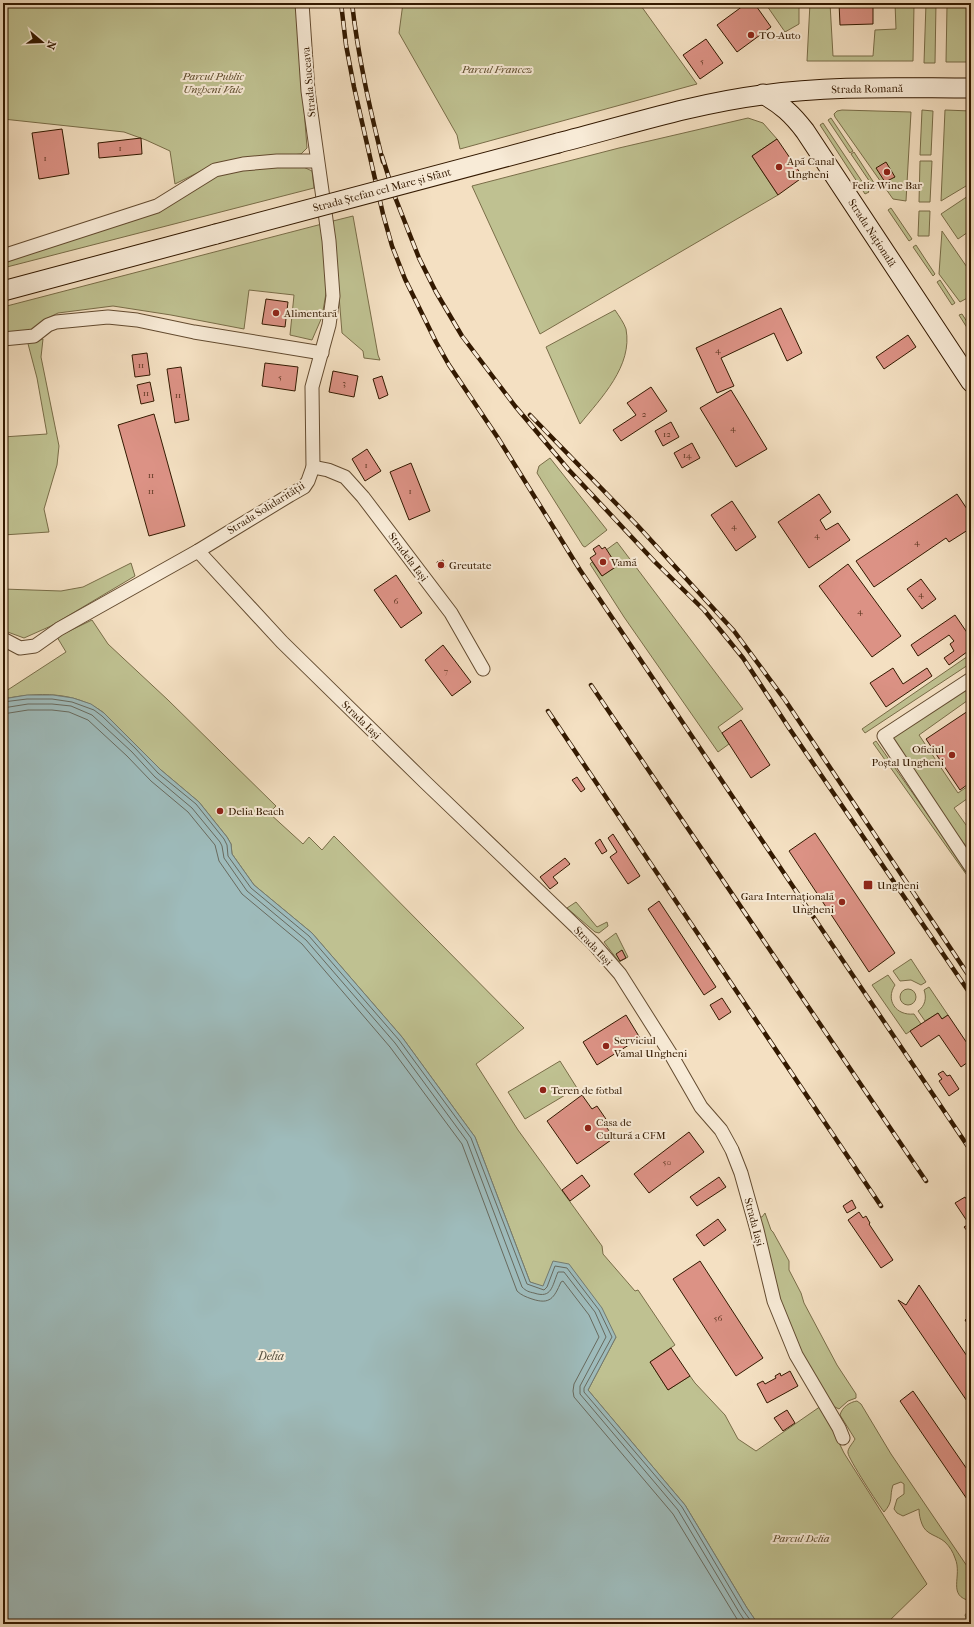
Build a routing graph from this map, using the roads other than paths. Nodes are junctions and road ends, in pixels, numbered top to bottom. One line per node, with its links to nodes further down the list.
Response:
1 (302, 3): 4 (street, Strada Suceava)
2 (971, 88): 3 (main road, Strada Romană)
3 (762, 94): 6 (main road, Strada Ștefan cel Mare și Sfânt, bridge); 9 (main road, Strada Națională)
4 (317, 161): 5 (street); 8 (street, Strada Solidarității)
5 (3, 256)
6 (3, 291)
7 (3, 339): 8 (street)
8 (322, 353): 10 (street, Strada Solidarității)
9 (971, 382)
10 (313, 468): 11 (street, Strada Solidarității); 13 (street, Stradela Iași)
11 (198, 551): 12 (street, Strada Solidarității); 16 (street, Strada Iași)
12 (3, 639)
13 (483, 669)
14 (971, 679): 15 (street)
15 (971, 867)
16 (843, 1438)

